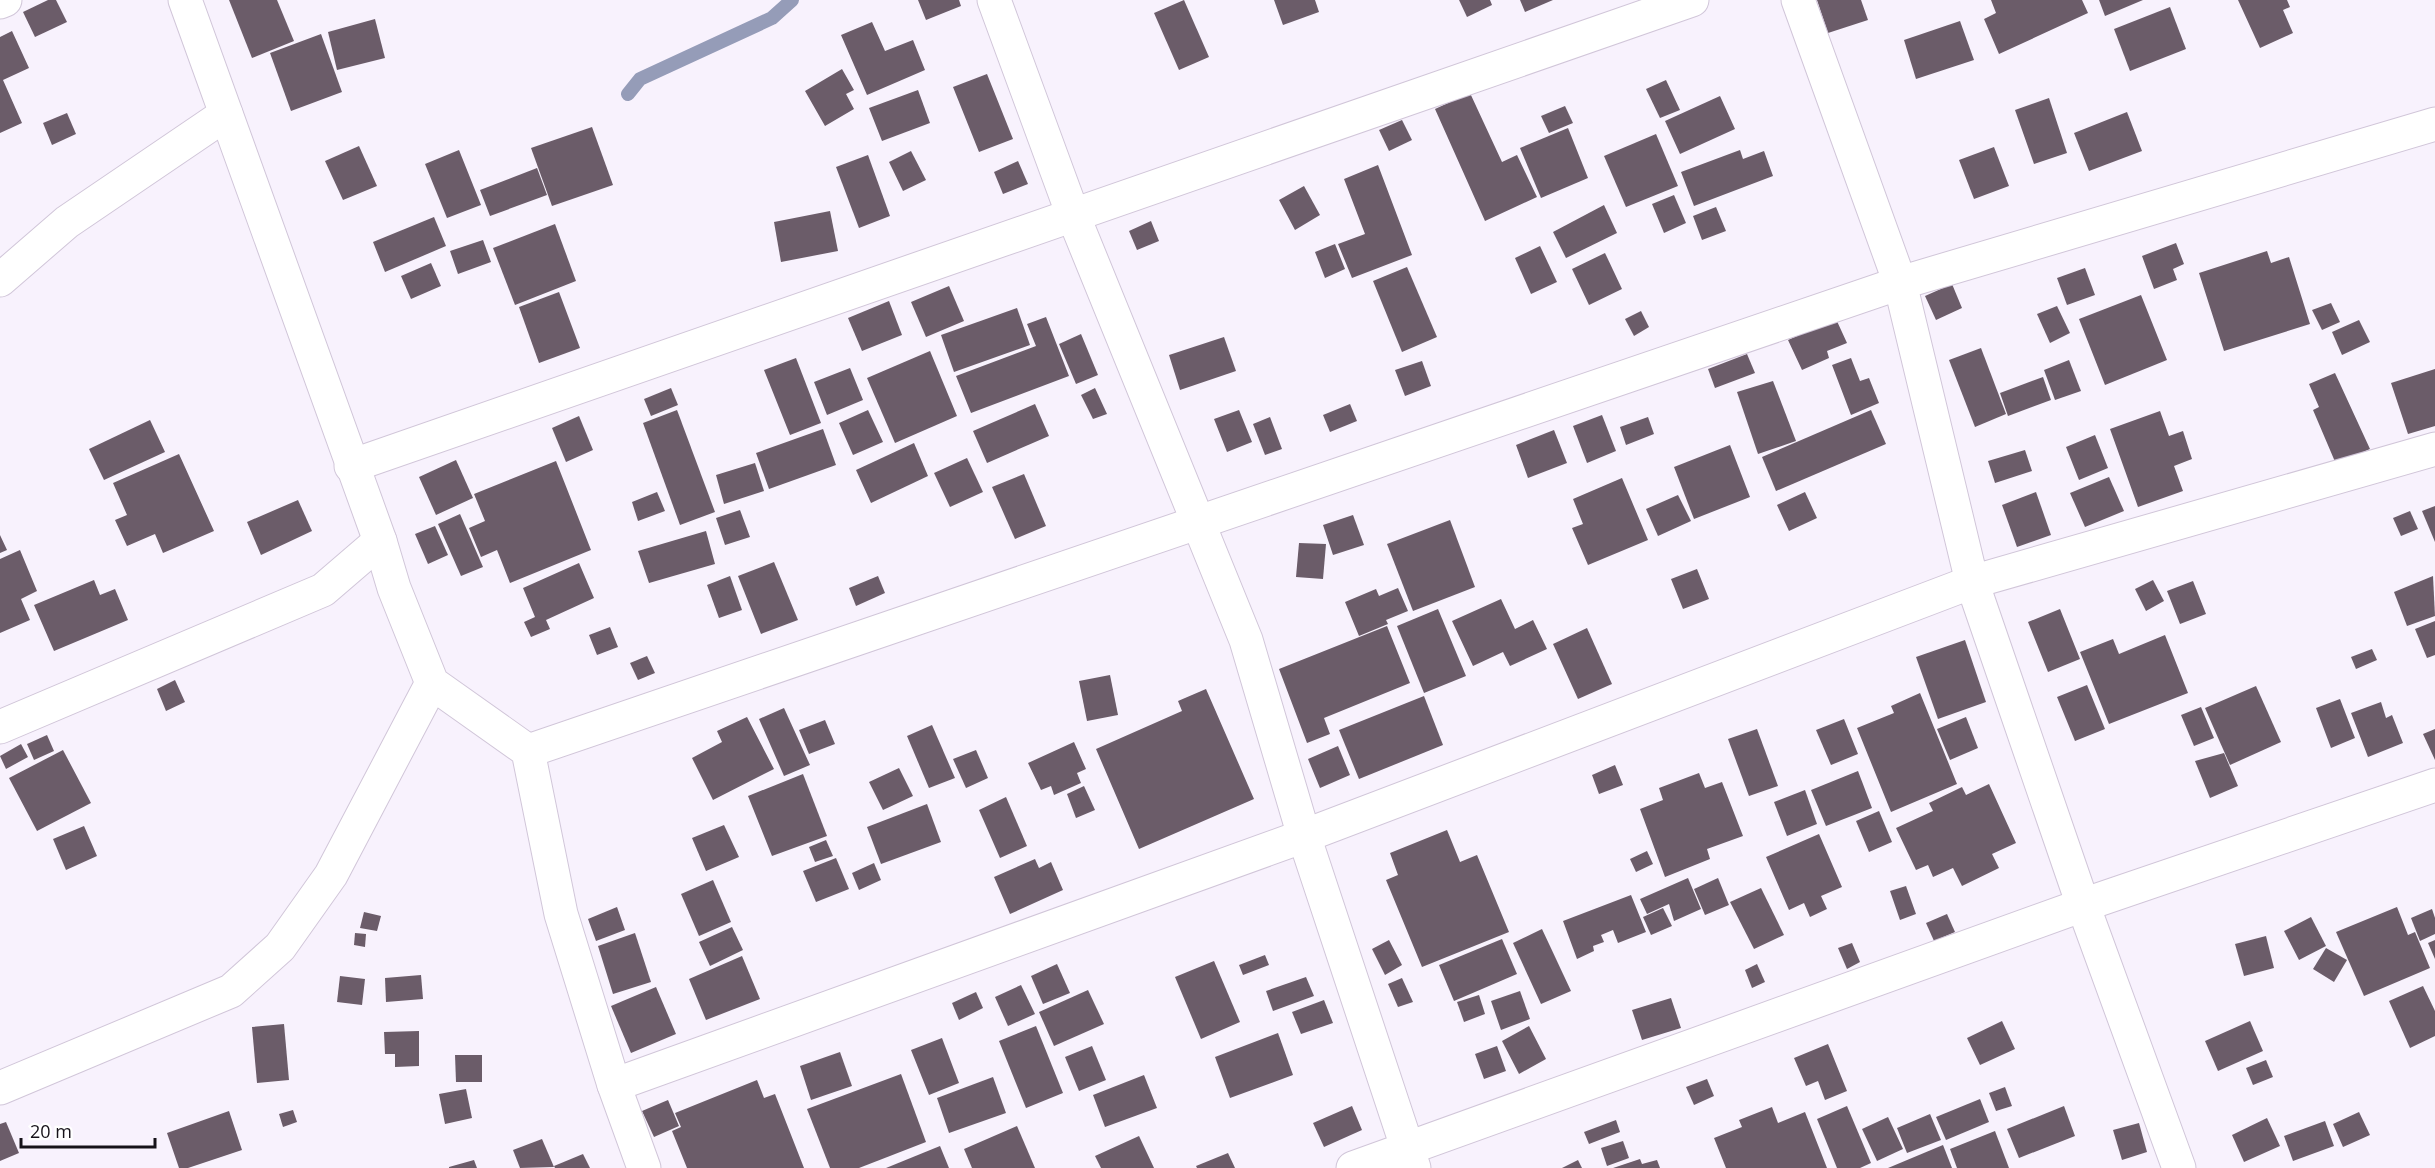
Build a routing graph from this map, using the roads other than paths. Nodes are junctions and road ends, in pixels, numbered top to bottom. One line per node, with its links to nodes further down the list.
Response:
1 (5, 0): 6 (street)
2 (185, 0): 7 (street)
3 (994, 0): 9 (street)
4 (1692, 0): 9 (street)
5 (1798, 0): 11 (street)
6 (0, 2)
7 (226, 114): 10 (street); 13 (street)
8 (2435, 124): 11 (street)
9 (1073, 215): 13 (street); 14 (street)
10 (0, 280)
11 (1900, 283): 14 (street); 16 (street)
12 (2435, 449): 16 (street)
13 (351, 466): 15 (street)
14 (1196, 523): 19 (street); 21 (street)
15 (381, 541): 17 (street); 18 (street)
16 (1972, 582): 21 (street); 22 (street)
17 (432, 683): 19 (street); 24 (street)
18 (0, 727)
19 (528, 751): 23 (street)
20 (2435, 785): 22 (street)
21 (1304, 836): 23 (street); 25 (street)
22 (2083, 905): 25 (street); 28 (street)
23 (614, 1085): 26 (street)
24 (0, 1088)
25 (1410, 1158): 27 (street)
26 (644, 1168)
27 (1353, 1168)
28 (2179, 1168)

